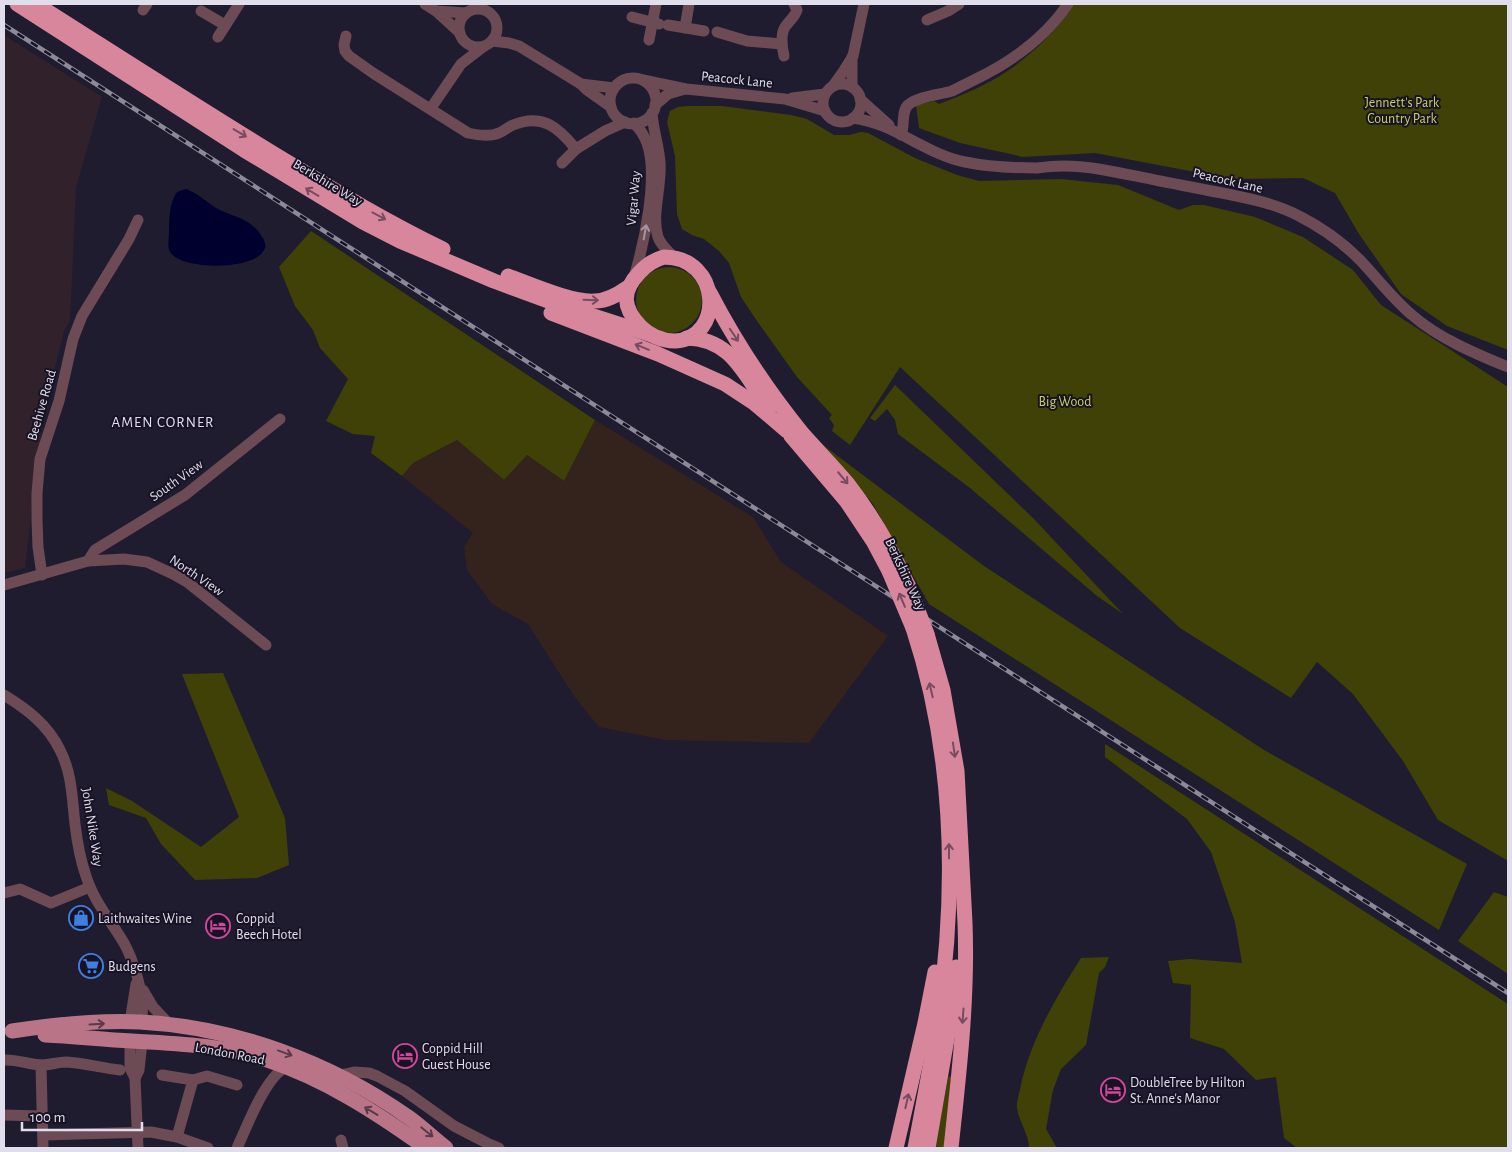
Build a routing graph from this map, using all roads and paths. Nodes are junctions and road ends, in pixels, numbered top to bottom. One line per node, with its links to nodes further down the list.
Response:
1 (17, 4): 53 (highway, Berkshire Way, one-way to 1)
2 (36, 4): 55 (highway, Berkshire Way, one-way to 55)
3 (239, 4): 20 (street)
4 (425, 4): 15 (street)
5 (656, 4): 18 (street)
6 (689, 4): 21 (street)
7 (794, 4): 29 (street)
8 (864, 4): 32 (street)
9 (959, 4): 11 (street)
10 (1068, 4): 49 (street)
11 (946, 8): 17 (street)
12 (473, 9): 13 (street); 15 (street); 25 (street)
13 (489, 9): 19 (street)
14 (201, 11): 20 (street)
15 (436, 11): 25 (street)
16 (632, 17): 18 (street)
17 (928, 20)
18 (652, 22): 21 (street); 27 (street)
19 (497, 24): 28 (street); 30 (street)
20 (225, 25): 26 (street)
21 (685, 28): 22 (street)
22 (704, 31)
23 (717, 32): 29 (street)
24 (346, 36): 42 (street)
25 (461, 36): 28 (street); 33 (street)
26 (218, 37)
27 (649, 40)
28 (488, 44): 30 (street); 33 (street)
29 (782, 44): 31 (street)
30 (520, 46): 35 (street)
31 (784, 56)
32 (853, 56): 36 (street); 39 (street)
33 (461, 64): 42 (street)
34 (643, 80): 37 (street); 38 (street, Peacock Lane); 44 (street)
35 (581, 84): 37 (street); 43 (street)
36 (852, 87): 39 (street); 41 (street)
37 (614, 88): 43 (street)
38 (686, 89): 40 (street, Peacock Lane); 44 (street, Peacock Lane)
39 (829, 90): 40 (street, Peacock Lane); 45 (street)
40 (785, 99): 45 (street, Peacock Lane)
41 (860, 99): 46 (street); 49 (street, Peacock Lane)
42 (430, 108): 50 (street)
43 (612, 109): 47 (street); 48 (street)
44 (654, 109): 47 (street); 54 (street, Vigar Way)
45 (824, 111): 46 (street)
46 (853, 118): 49 (street, Peacock Lane)
47 (629, 123): 48 (street); 55 (street, Vigar Way, one-way to 47)
48 (605, 131): 50 (street)
49 (898, 133): 59 (street, Peacock Lane)
50 (576, 149): 51 (street)
51 (562, 163)
52 (138, 220): 63 (street, Beehive Road)
53 (400, 241): 57 (highway, Berkshire Way); 61 (highway, one-way to 53)
54 (675, 258): 55 (highway); 56 (highway)
55 (630, 284): 57 (highway)
56 (710, 293): 58 (highway); 67 (highway, Berkshire Way, one-way to 67, bridge)
57 (649, 334): 58 (highway)
58 (687, 338): 61 (highway, Berkshire Way)
59 (1508, 367)
60 (280, 419): 62 (street, South View)
61 (787, 431): 70 (highway, Berkshire Way, one-way to 61, bridge)
62 (88, 561): 63 (street, North View); 65 (street, North View)
63 (42, 576): 64 (street)
64 (4, 585)
65 (266, 645)
66 (4, 695): 68 (street, John Nike Way)
67 (961, 863): 98 (highway); 99 (highway, one-way to 99)
68 (90, 887): 69 (street); 71 (street, John Nike Way)
69 (4, 892)
70 (949, 900): 96 (highway, one-way to 70); 97 (highway)
71 (137, 978): 72 (street, John Nike Way); 74 (street, John Nike Way)
72 (170, 1025): 74 (main road, London Road); 80 (main road, London Road, one-way to 80)
73 (8, 1031): 74 (main road, London Road)
74 (136, 1031): 77 (main road, London Road); 86 (street, John Nike Way)
75 (4, 1060): 76 (street)
76 (41, 1065): 78 (street); 85 (street)
77 (288, 1068): 92 (street); 93 (main road, London Road, one-way to 77)
78 (120, 1070)
79 (162, 1075): 81 (street)
80 (336, 1076): 83 (main road, London Road); 83 (street, London Road)
81 (193, 1080): 82 (street); 88 (street)
82 (237, 1085)
83 (387, 1090): 94 (main road, London Road, one-way to 94); 95 (street, London Road)
84 (4, 1115): 85 (street)
85 (42, 1116): 87 (street)
86 (138, 1133): 87 (street); 88 (street); 90 (street, John Nike Way)
87 (43, 1135): 89 (street)
88 (176, 1137): 91 (street)
89 (43, 1148)
90 (138, 1148)
91 (208, 1148)
92 (237, 1148)
93 (426, 1148)
94 (446, 1148)
95 (499, 1148)
96 (896, 1148)
97 (915, 1148)
98 (928, 1148)
99 (951, 1148)

